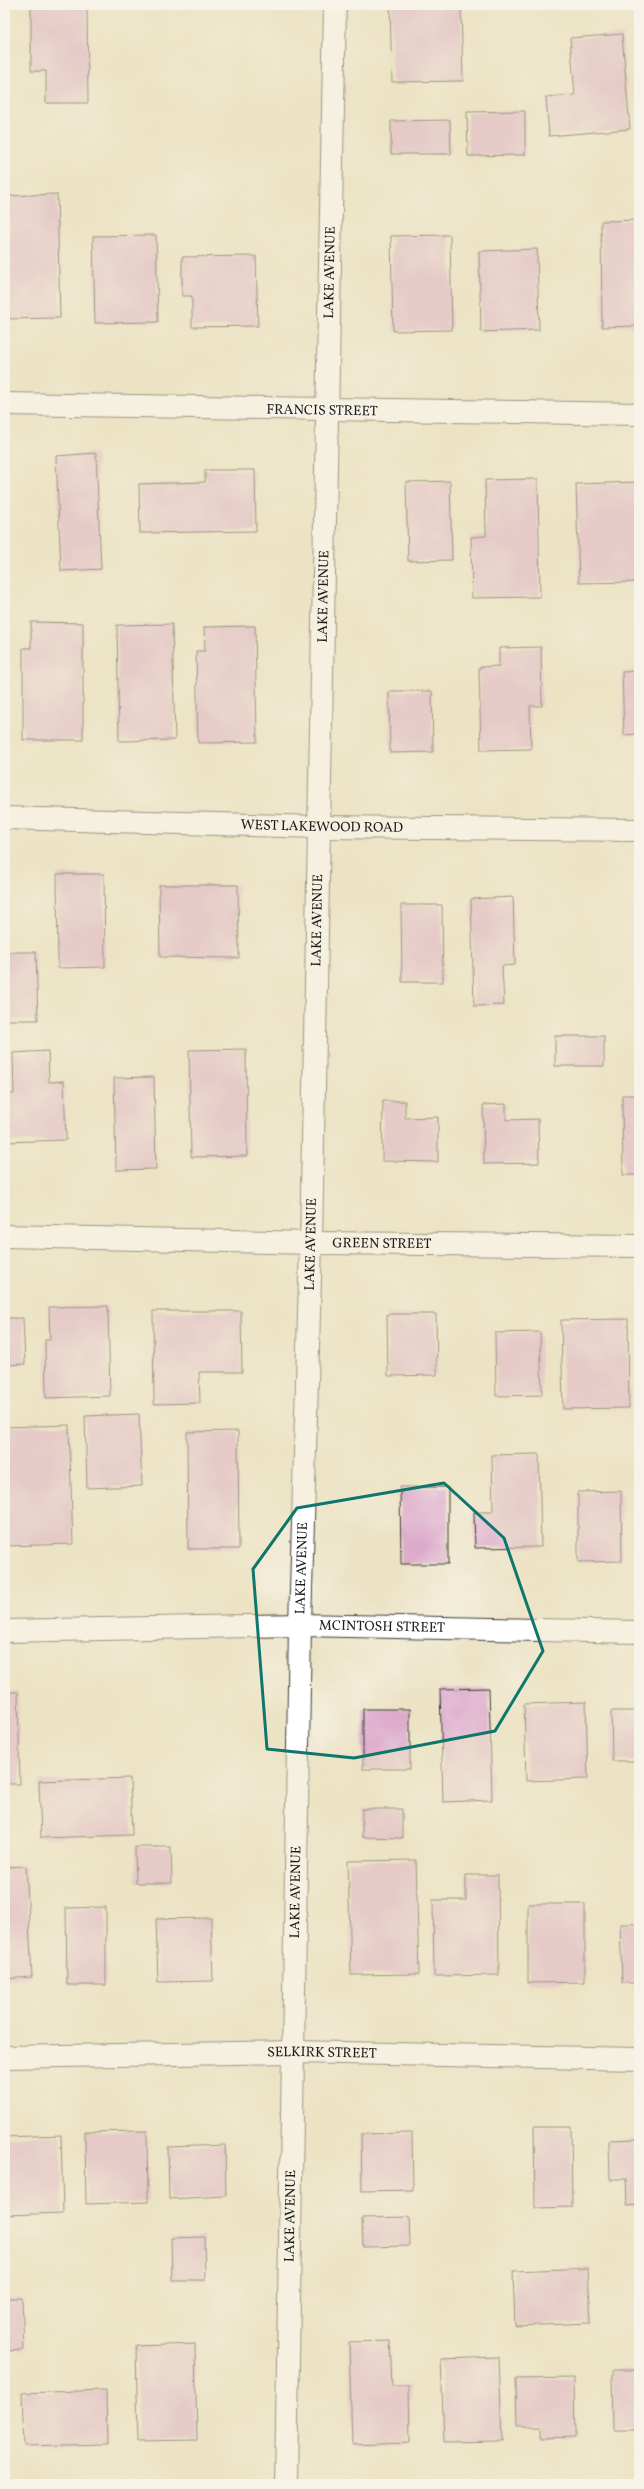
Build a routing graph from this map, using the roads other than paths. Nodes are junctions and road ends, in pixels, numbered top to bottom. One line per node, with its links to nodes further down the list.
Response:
1 (335, 5): 3 (street, LAKE AVENUE)
2 (5, 404): 3 (street, FRANCIS STREET)
3 (327, 411): 4 (street, FRANCIS STREET); 6 (street, LAKE AVENUE)
4 (639, 414)
5 (5, 818): 6 (street, WEST LAKEWOOD ROAD)
6 (319, 827): 7 (street, WEST LAKEWOOD ROAD); 9 (street, LAKE AVENUE)
7 (639, 830)
8 (5, 1236): 9 (street, GREEN STREET)
9 (311, 1243): 10 (street, GREEN STREET); 11 (street, LAKE AVENUE)
10 (639, 1246)
11 (300, 1626): 12 (street, MCINTOSH STREET); 13 (street, MCINTOSH STREET); 14 (street, LAKE AVENUE)
12 (5, 1631)
13 (639, 1632)
14 (294, 2052): 15 (street, SELKIRK STREET); 16 (street, SELKIRK STREET); 17 (street, LAKE AVENUE)
15 (5, 2057)
16 (639, 2059)
17 (286, 2484)

